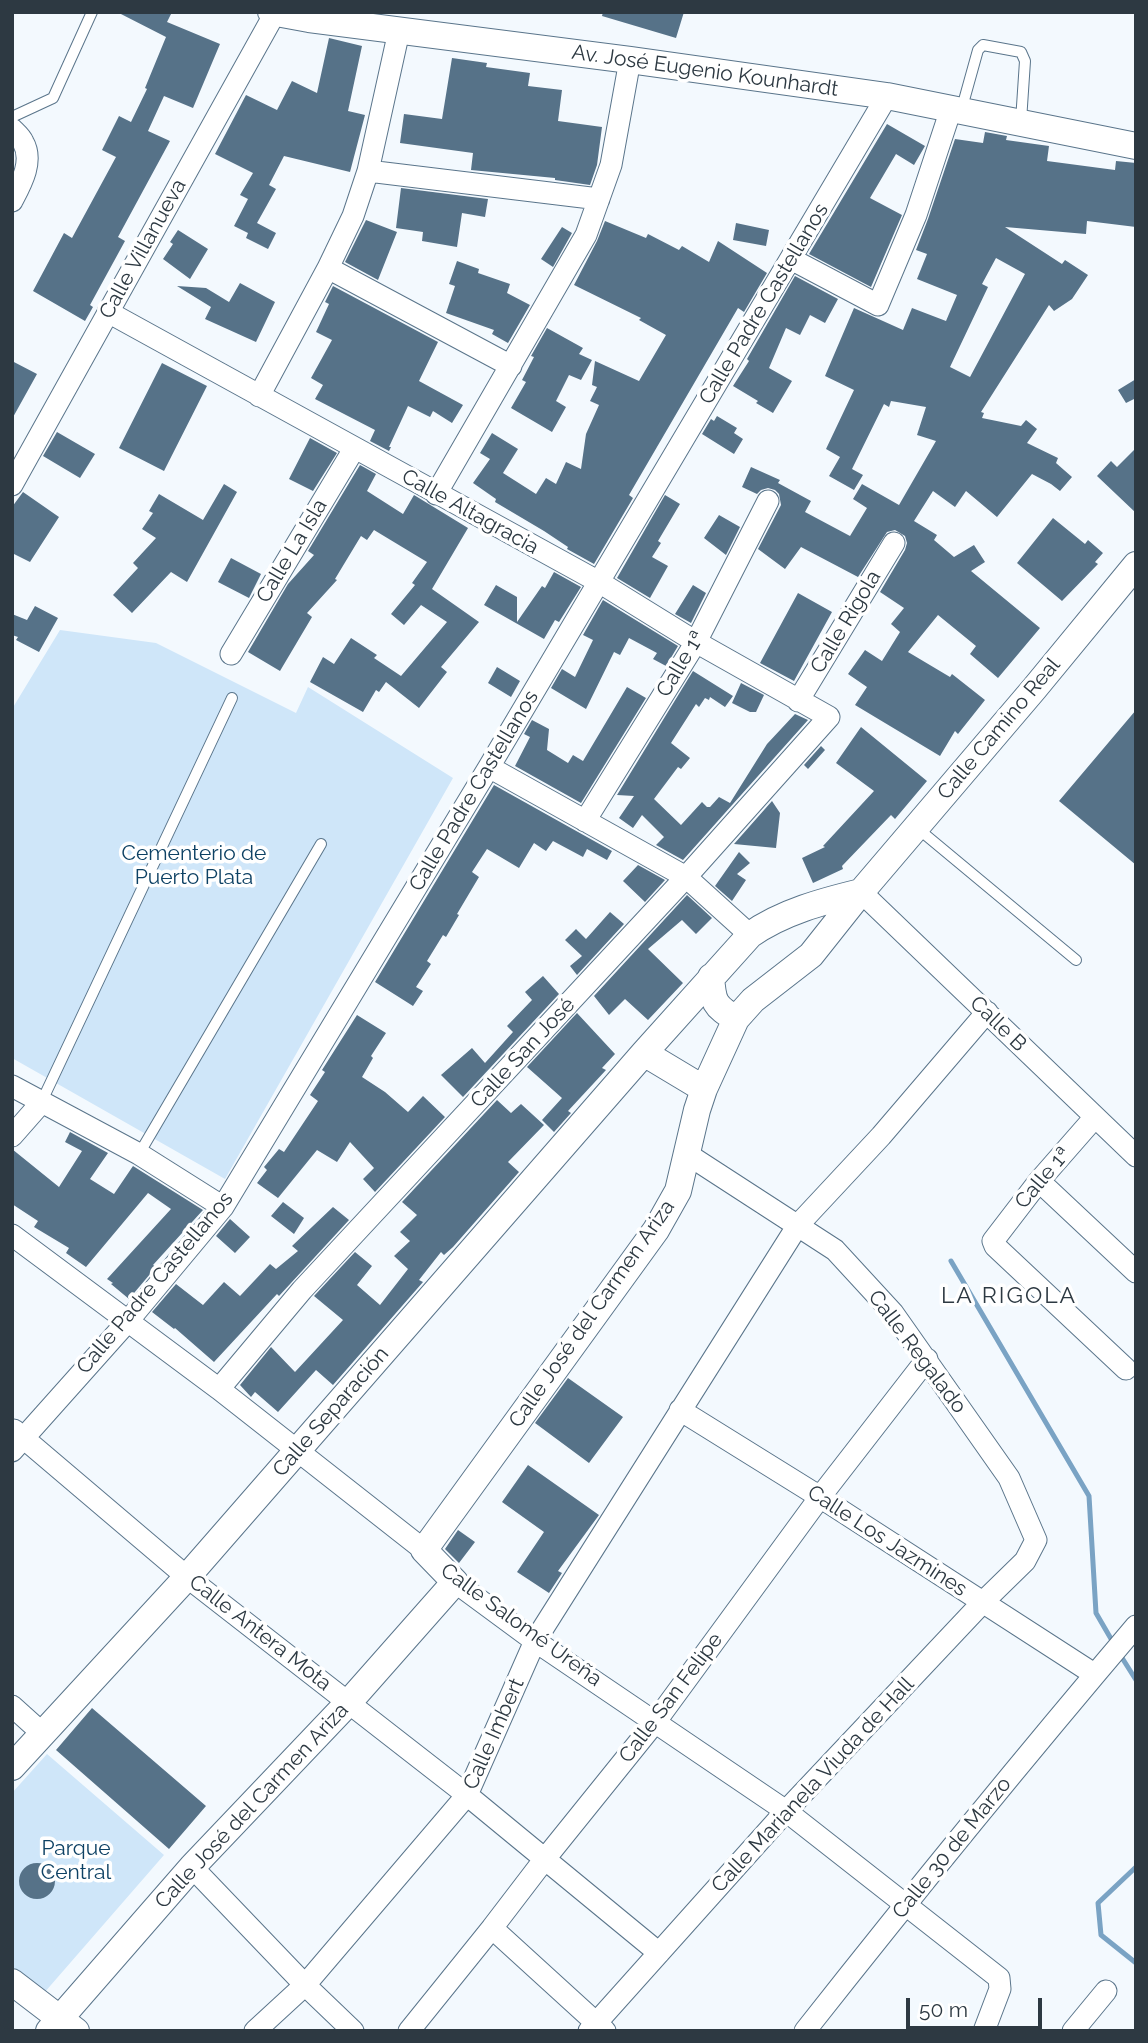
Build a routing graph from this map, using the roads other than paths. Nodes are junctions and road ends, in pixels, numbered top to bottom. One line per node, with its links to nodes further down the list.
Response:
1 (92, 12): 8 (lane)
2 (273, 13): 3 (street, Av. José Eugenio Kounhardt); 17 (street, Calle Villanueva)
3 (311, 16): 4 (street, Av. José Eugenio Kounhardt)
4 (399, 31): 5 (street, Av. José Eugenio Kounhardt); 12 (street)
5 (631, 60): 6 (street, Av. José Eugenio Kounhardt); 13 (street)
6 (887, 96): 7 (street, Av. José Eugenio Kounhardt); 15 (street, Calle Padre Castellanos)
7 (956, 110): 9 (street, Av. José Eugenio Kounhardt); 9 (lane); 15 (street)
8 (12, 117)
9 (1021, 123): 11 (street, Av. José Eugenio Kounhardt)
10 (12, 129): 14 (street)
11 (1136, 146)
12 (368, 171): 13 (street); 16 (street)
13 (599, 199): 18 (street)
14 (12, 201)
15 (791, 259): 26 (street, Calle Padre Castellanos)
16 (328, 268): 18 (street); 19 (street)
17 (108, 312): 19 (street, Calle Altagracia); 21 (street, Calle Villanueva)
18 (510, 366): 22 (street)
19 (259, 396): 20 (street, Calle Altagracia)
20 (354, 449): 22 (street, Calle Altagracia); 28 (street, Calle La Isla)
21 (12, 485)
22 (436, 494): 26 (street, Calle Altagracia)
23 (768, 501): 27 (street, Calle 1ª)
24 (894, 543): 30 (street, Calle Rigola)
25 (1136, 565): 34 (street, Calle Camino Real)
26 (599, 582): 27 (street, Calle Altagracia); 32 (street, Calle Padre Castellanos)
27 (696, 642): 30 (street, Calle Altagracia); 33 (street, Calle 1ª)
28 (231, 654)
29 (232, 698): 46 (lane)
30 (798, 701): 31 (street, Calle Altagracia)
31 (829, 718): 36 (street, Calle San José)
32 (489, 767): 33 (street); 53 (street, Calle Padre Castellanos)
33 (585, 821): 36 (street)
34 (915, 827): 37 (street, Calle Camino Real); 39 (lane)
35 (321, 844): 49 (lane)
36 (686, 877): 38 (street); 60 (street, Calle San José)
37 (861, 892): 38 (street, Calle Separación); 41 (street, Calle B); 42 (street, Calle Camino Real)
38 (750, 935): 40 (street, Calle Separación)
39 (1076, 961)
40 (711, 977): 42 (street); 43 (street, Calle Separación)
41 (987, 1012): 47 (street, Calle B); 54 (street, Calle Imbert)
42 (736, 1018): 45 (street, Calle José del Carmen Ariza)
43 (644, 1053): 45 (street); 63 (street, Calle Separación)
44 (12, 1086): 46 (street)
45 (704, 1089): 50 (street, Calle José del Carmen Ariza)
46 (41, 1102): 48 (street); 49 (street)
47 (1095, 1117): 51 (street, Calle B); 52 (street, Calle 1ª)
48 (12, 1136)
49 (139, 1154): 53 (street)
50 (687, 1154): 54 (street, Calle Regalado); 66 (street, Calle José del Carmen Ariza)
51 (1136, 1156)
52 (1039, 1181): 56 (street); 59 (street, Calle 1ª)
53 (223, 1207): 57 (street, Calle Padre Castellanos)
54 (798, 1225): 58 (street, Calle Regalado); 61 (street, Calle Imbert)
55 (12, 1234): 57 (street, Calle Salomé Ureña)
56 (1136, 1272)
57 (128, 1321): 60 (street, Calle Salomé Ureña); 62 (street, Calle Padre Castellanos)
58 (926, 1359): 64 (street, Calle San Felipe); 65 (street, Calle Regalado)
59 (1126, 1369)
60 (219, 1389): 63 (street, Calle Salomé Ureña)
61 (680, 1410): 64 (street, Calle Los Jazmines); 71 (street, Calle Imbert)
62 (16, 1439): 67 (street, Calle Antera Mota)
63 (298, 1450): 66 (street, Calle Salomé Ureña); 67 (street, Calle Separación)
64 (820, 1497): 69 (street, Calle Los Jazmines); 75 (street, Calle San Felipe)
65 (1037, 1540): 69 (street, Calle Marianela Viuda de Hall)
66 (424, 1550): 68 (street, Calle Salomé Ureña)
67 (187, 1577): 73 (street, Calle Antera Mota); 76 (street, Calle Separación)
68 (455, 1583): 71 (street, Calle Salomé Ureña); 73 (street, Calle José del Carmen Ariza)
69 (982, 1603): 72 (street, Calle Los Jazmines); 79 (street, Calle Marianela Viuda de Hall)
70 (1129, 1634): 72 (street, Calle 30 de Marzo)
71 (536, 1641): 75 (street, Calle Salomé Ureña); 78 (street, Calle Imbert)
72 (1097, 1671): 82 (street, Calle 30 de Marzo)
73 (349, 1702): 78 (street, Calle Antera Mota); 81 (street, Calle José del Carmen Ariza)
74 (12, 1706): 76 (street)
75 (656, 1721): 79 (street, Calle Salomé Ureña); 80 (street, Calle San Felipe)
76 (41, 1733): 77 (street, Calle Separación)
77 (12, 1767)
78 (467, 1795): 80 (street, Calle Antera Mota); 86 (street, Calle Imbert)
79 (786, 1811): 82 (street, Calle Salomé Ureña); 84 (street, Calle Marianela Viuda de Hall)
80 (544, 1860): 83 (street, Calle San Felipe); 84 (street, Calle Antera Mota)
81 (192, 1867): 86 (street); 88 (street, Calle José del Carmen Ariza)
82 (905, 1904): 93 (street, Calle 30 de Marzo); 94 (street, Calle Salomé Ureña)
83 (492, 1928): 89 (street); 92 (street, Calle San Felipe)
84 (659, 1953): 89 (street, Calle Marianela Viuda de Hall)
85 (12, 1982): 88 (street)
86 (305, 1985): 90 (street, Calle Imbert); 91 (street)
87 (1106, 1991): 95 (street)
88 (61, 2027)
89 (596, 2028)
90 (255, 2031)
91 (353, 2031)
92 (409, 2031)
93 (805, 2031)
94 (984, 2031)
95 (1073, 2031)

